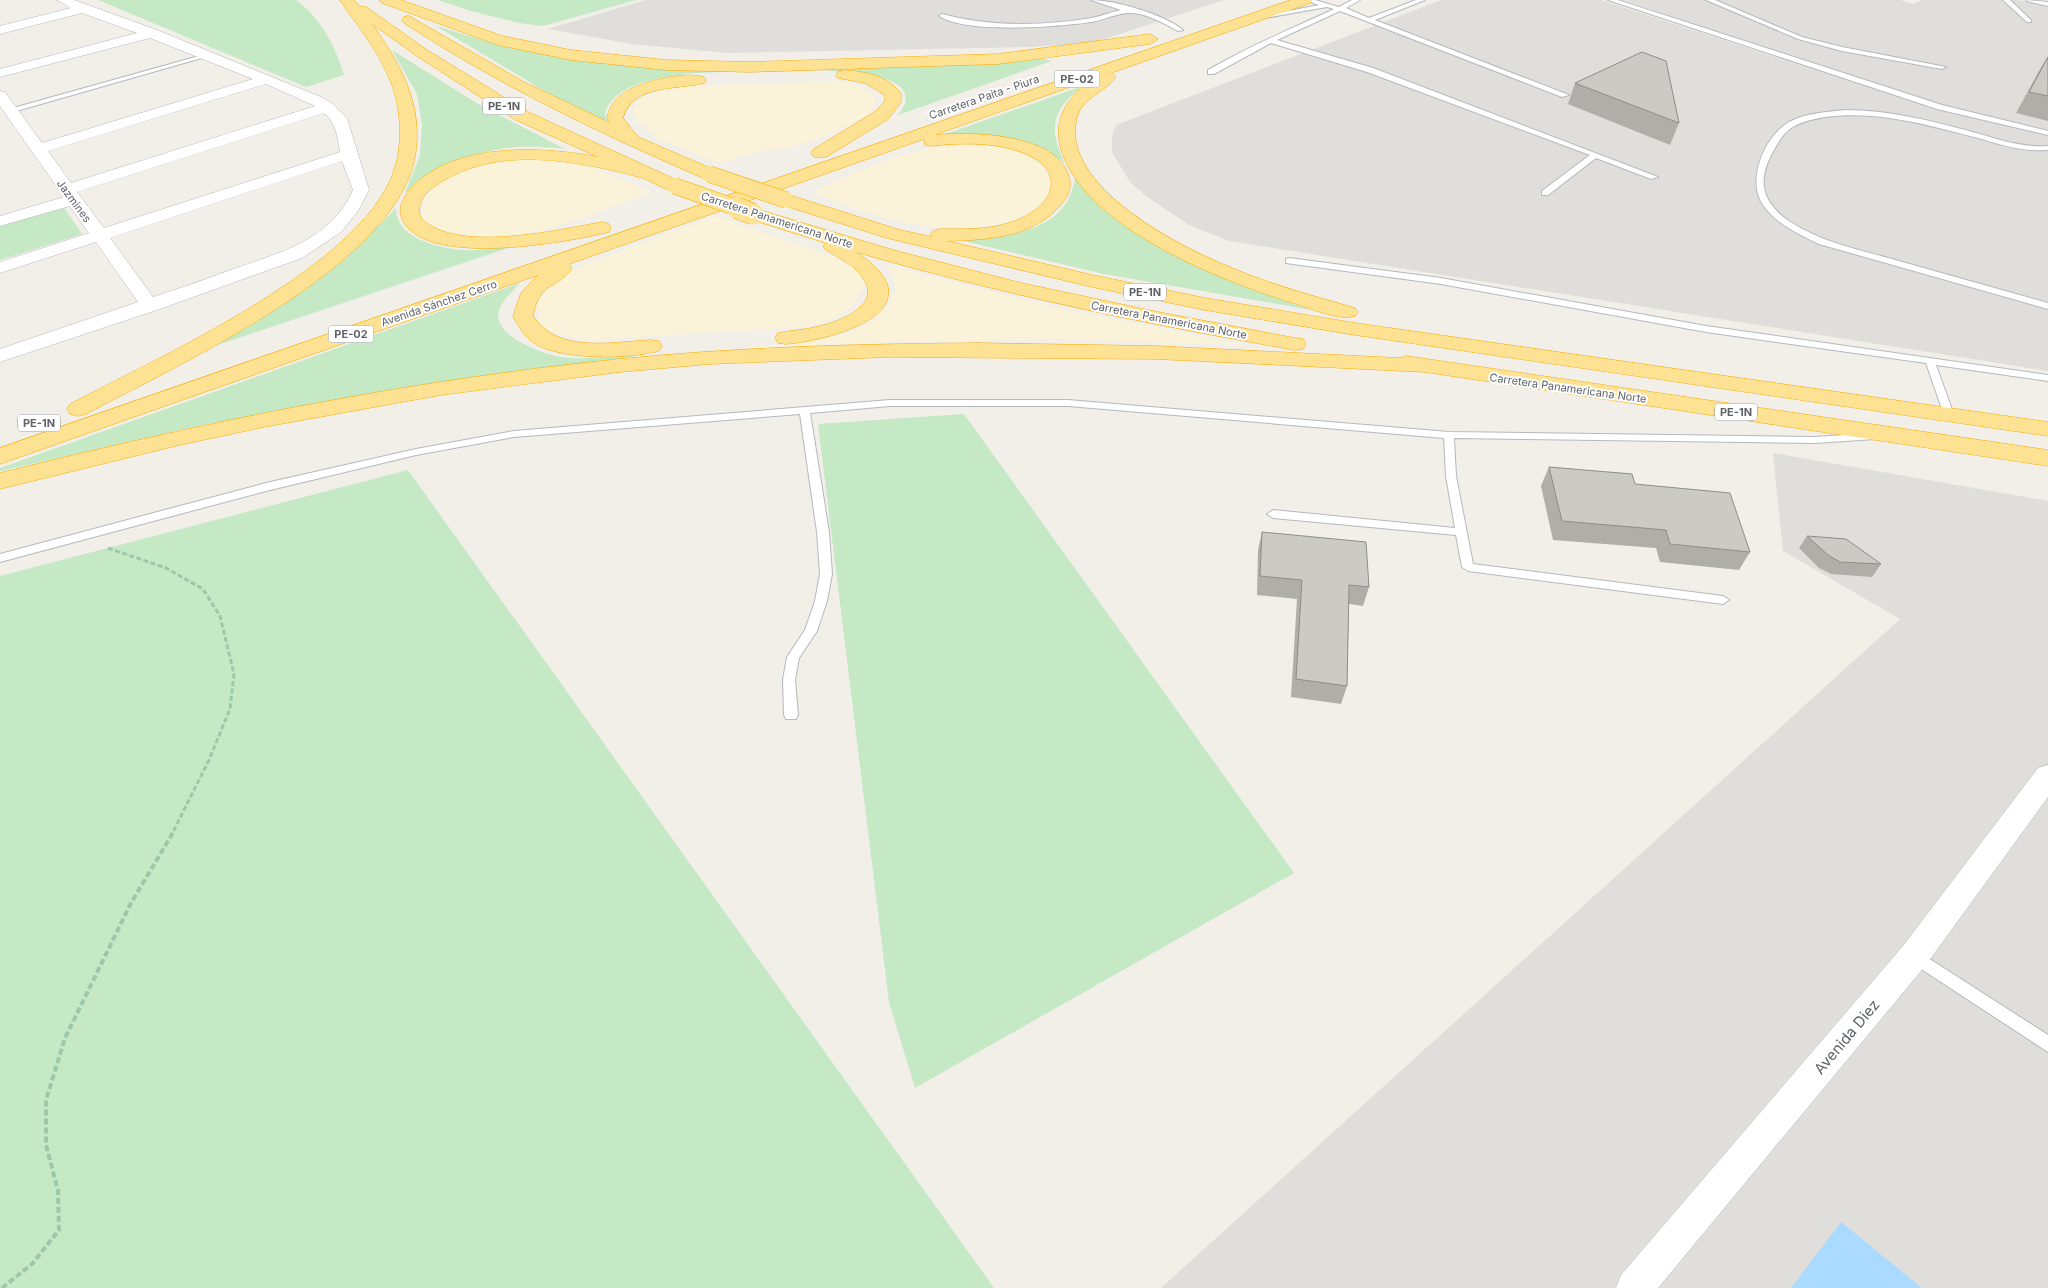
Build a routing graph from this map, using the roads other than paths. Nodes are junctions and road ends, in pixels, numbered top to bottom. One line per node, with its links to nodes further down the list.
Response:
1 (64, 0): 17 (street)
2 (347, 0): 46 (highway, Carretera Panamericana Norte / PE-1N); 65 (highway)
3 (379, 0): 38 (highway, Carretera Panamericana Norte / PE-1N)
4 (387, 0): 28 (highway)
5 (1094, 0): 19 (lane)
6 (1268, 0): 25 (highway, Carretera Paita - Piura / PE-02)
7 (1307, 0): 16 (lane); 21 (highway, Carretera Paita - Piura / PE-02)
8 (1349, 0): 16 (lane)
9 (1357, 0): 18 (lane)
10 (1422, 0): 22 (lane)
11 (1611, 0): 37 (lane)
12 (1708, 0): 30 (lane)
13 (2006, 0): 23 (lane)
14 (2029, 0): 15 (lane)
15 (2048, 4)
16 (1330, 5): 18 (lane); 21 (lane)
17 (83, 9): 24 (street); 26 (street)
18 (1341, 9): 22 (lane); 27 (lane)
19 (1133, 11): 20 (lane); 25 (lane)
20 (942, 16)
21 (1253, 18): 28 (highway, Carretera Paita - Piura / PE-02)
22 (1369, 20): 34 (lane)
23 (2029, 21)
24 (0, 30)
25 (1180, 30): 28 (highway, Carretera Paita - Piura / PE-02)
26 (152, 33): 29 (street); 32 (street)
27 (1269, 40): 31 (lane); 43 (lane)
28 (1157, 44): 41 (highway, Carretera Paita - Piura / PE-02); 44 (highway, Carretera Paita - Piura / PE-02); 60 (highway)
29 (208, 56): 33 (street); 35 (lane)
30 (1942, 67)
31 (1211, 72)
32 (0, 73)
33 (265, 80): 36 (street); 40 (street)
34 (1565, 95)
35 (4, 102): 40 (street, Jazmines)
36 (328, 107): 42 (street); 49 (street)
37 (2048, 133)
38 (634, 142): 41 (highway); 52 (highway, Carretera Panamericana Norte / PE-1N, bridge)
39 (2048, 148): 59 (lane)
40 (37, 149): 49 (street, Jazmines)
41 (820, 152): 45 (highway, Carretera Paita - Piura / PE-02)
42 (348, 154): 54 (street); 58 (street)
43 (1594, 156): 47 (lane); 48 (lane)
44 (849, 159): 52 (highway); 55 (highway, Avenida Sánchez Cerro / PE-02)
45 (785, 165): 51 (highway, Avenida Sánchez Cerro / PE-02)
46 (643, 172): 51 (highway); 53 (highway, Carretera Panamericana Norte / PE-1N, bridge)
47 (1654, 177)
48 (1545, 193)
49 (69, 195): 50 (street); 54 (street, Jazmines)
50 (0, 222)
51 (602, 228): 65 (highway, Avenida Sánchez Cerro / PE-02)
52 (894, 234): 60 (highway, Carretera Panamericana Norte / PE-1N)
53 (817, 235): 55 (highway); 63 (highway, Carretera Panamericana Norte / PE-1N)
54 (100, 236): 57 (street); 58 (street, Jazmines)
55 (592, 250): 72 (highway, Avenida Sánchez Cerro / PE-02)
56 (1289, 261): 62 (lane)
57 (0, 268)
58 (150, 306): 61 (street)
59 (2048, 306)
60 (1510, 352): 67 (highway, Carretera Panamericana Norte / PE-1N)
61 (0, 356)
62 (1930, 362): 64 (lane); 67 (lane)
63 (1424, 366): 70 (highway, Carretera Panamericana Norte / PE-1N); 74 (highway)
64 (2048, 378)
65 (78, 409): 71 (highway, Avenida Sánchez Cerro / PE-1N)
66 (805, 411): 69 (lane); 77 (lane); 79 (lane)
67 (1949, 415): 68 (highway, Carretera Panamericana Norte / PE-1N)
68 (2048, 429)
69 (1449, 435): 70 (lane); 76 (lane)
70 (1891, 435): 73 (highway, Carretera Panamericana Norte / PE-1N)
71 (0, 436)
72 (0, 456)
73 (2048, 458)
74 (0, 481)
75 (1273, 514): 76 (lane)
76 (1461, 532): 78 (lane)
77 (0, 558)
78 (1723, 600)
79 (791, 715)
80 (2048, 776): 81 (street, Avenida Diez)
81 (1914, 956): 82 (lane); 83 (street, Avenida Diez)
82 (2048, 1044)
83 (1634, 1288)

